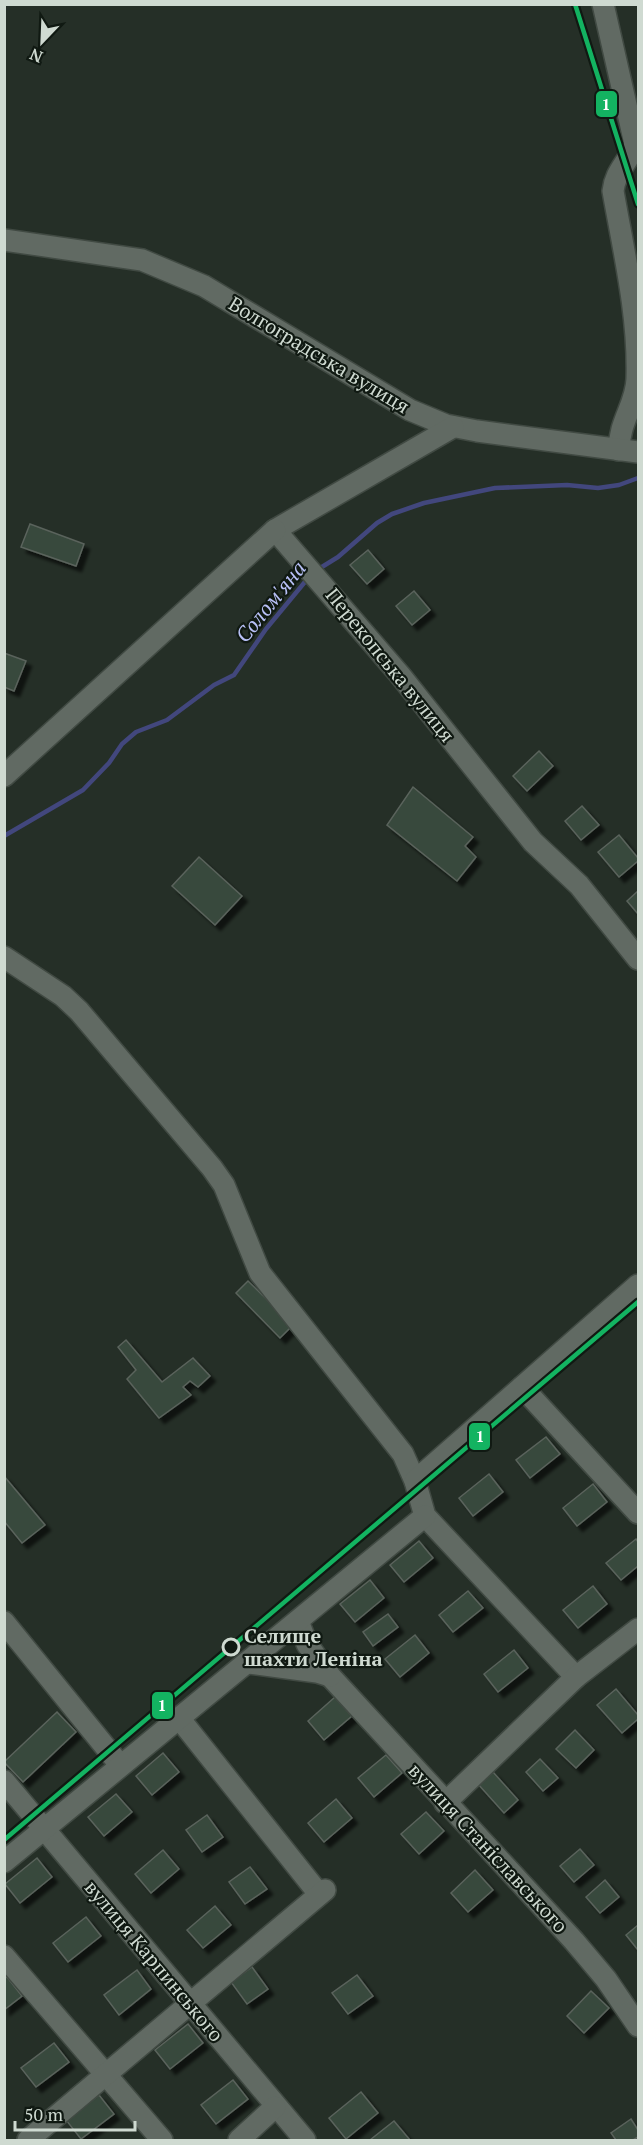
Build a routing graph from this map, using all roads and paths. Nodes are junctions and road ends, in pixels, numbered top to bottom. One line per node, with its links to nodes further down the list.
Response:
1 (603, 4): 4 (street)
2 (4, 240): 3 (street, Волгоградська вулиця)
3 (453, 426): 4 (street, Волгоградська вулиця); 5 (street)
4 (629, 451)
5 (274, 530): 6 (street); 8 (street, Перекопська вулиця)
6 (4, 776)
7 (4, 957): 11 (street)
8 (639, 958)
9 (639, 1286): 10 (street)
10 (522, 1387): 11 (street); 12 (street)
11 (415, 1481): 13 (street)
12 (635, 1503)
13 (425, 1516): 14 (street); 19 (street)
14 (298, 1621): 17 (street); 18 (street, вулиця Станіславського)
15 (4, 1622): 21 (street)
16 (639, 1629): 19 (street)
17 (249, 1663): 18 (street); 20 (street)
18 (330, 1676): 23 (street, вулиця Станіславського)
19 (576, 1677): 23 (street)
20 (179, 1718): 21 (street); 27 (street)
21 (120, 1765): 24 (street)
22 (4, 1781): 24 (street, вулиця Карпинського)
23 (445, 1803): 28 (street, вулиця Станіславського)
24 (44, 1829): 25 (street); 27 (street, вулиця Карпинського)
25 (4, 1862)
26 (4, 1956): 29 (street)
27 (189, 2003): 29 (street); 30 (street, вулиця Карпинського)
28 (639, 2026)
29 (104, 2073): 31 (street); 32 (street)
30 (275, 2107): 33 (street); 34 (street, вулиця Карпинського)
31 (28, 2140)
32 (162, 2140)
33 (239, 2140)
34 (305, 2140)

